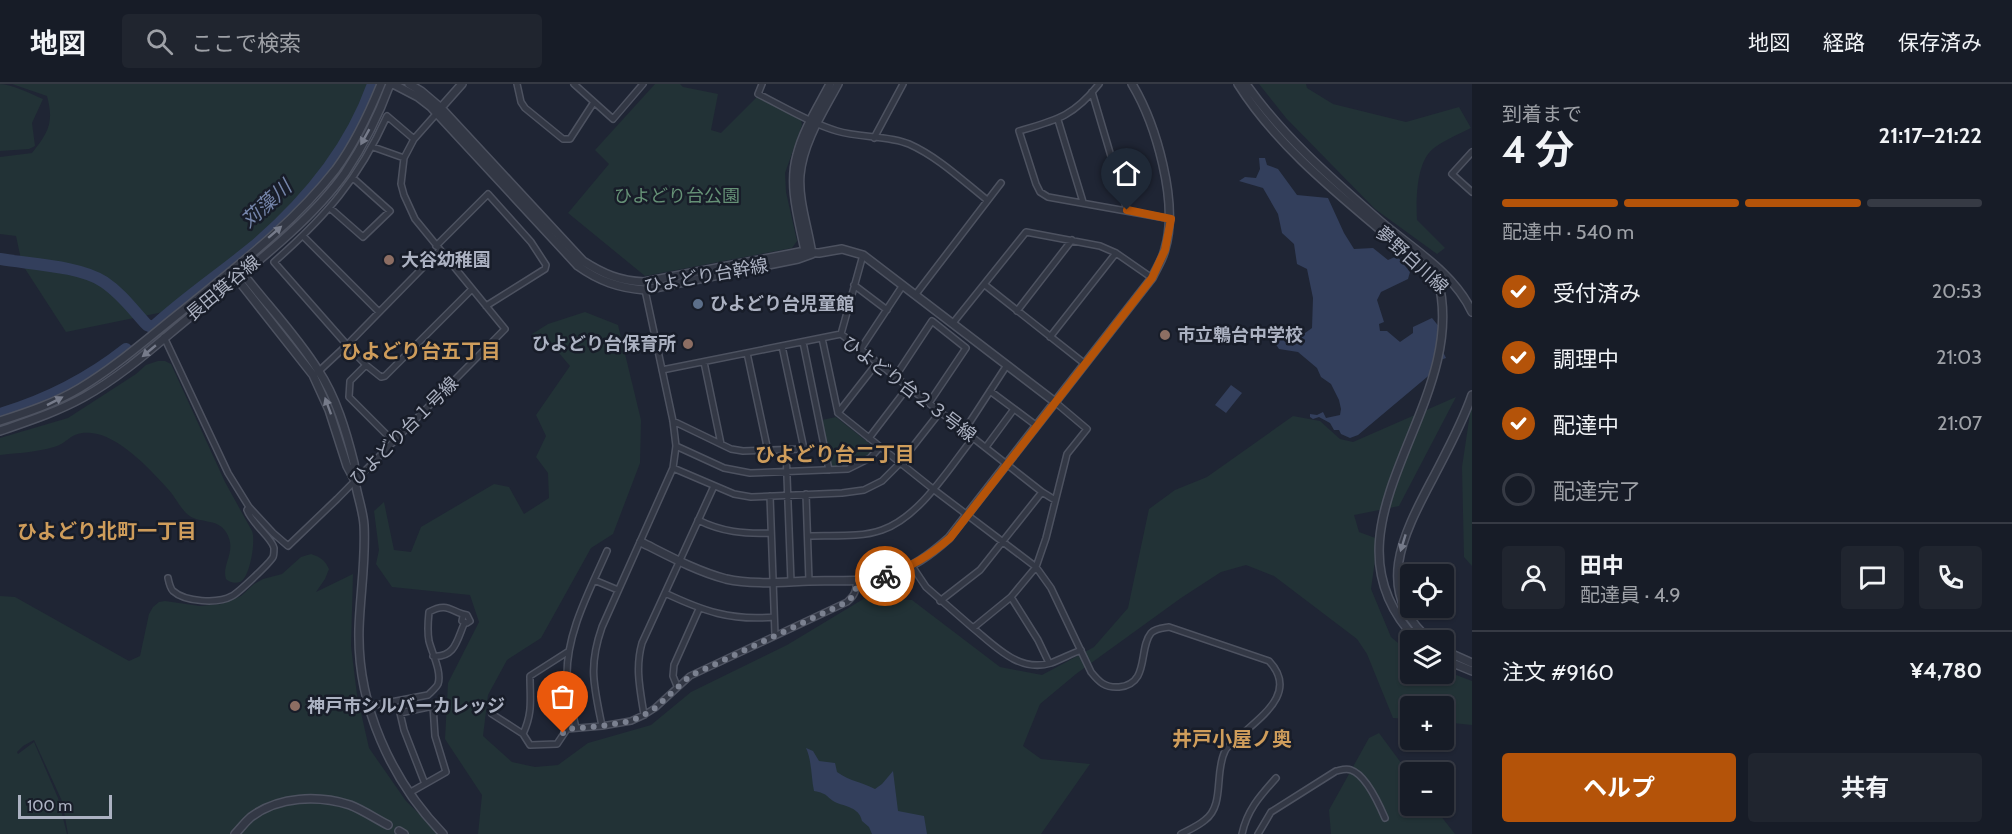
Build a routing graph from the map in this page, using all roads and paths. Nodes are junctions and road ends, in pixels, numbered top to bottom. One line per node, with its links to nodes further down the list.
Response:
1 (381, 84): 40 (street, 長田箕谷線, one-way to 1)
2 (392, 84): 18 (street, ひよどり台幹線); 41 (street, 長田箕谷線, one-way to 41)
3 (409, 84): 18 (street, ひよどり台幹線)
4 (462, 84): 18 (street, ひよどり台１号線)
5 (517, 84): 17 (street)
6 (574, 84): 17 (street)
7 (642, 84): 17 (street)
8 (762, 84): 20 (street)
9 (830, 84): 20 (street)
10 (838, 84): 20 (street)
11 (903, 84): 21 (street)
12 (1099, 84): 16 (street)
13 (1132, 84): 33 (street)
14 (1238, 84): 48 (street, 夢野白川線)
15 (1246, 84): 54 (street, 夢野白川線)
16 (1092, 92): 19 (street); 32 (street)
17 (594, 102)
18 (439, 111): 22 (street, ひよどり台１号線); 37 (street, ひよどり台幹線); 47 (street, ひよどり台幹線)
19 (1058, 120): 30 (street); 30 (street)
20 (814, 122): 21 (street); 37 (street)
21 (874, 138): 29 (street)
22 (414, 139): 23 (street); 25 (street, ひよどり台１号線)
23 (373, 147): 25 (street); 26 (street)
24 (1472, 152): 28 (street)
25 (404, 158): 36 (street, ひよどり台１号線)
26 (354, 178): 31 (street); 31 (street)
27 (1001, 183): 29 (street)
28 (1472, 192)
29 (987, 200): 49 (street)
30 (1083, 202): 32 (street)
31 (330, 208): 34 (street)
32 (1127, 210): 33 (street)
33 (1171, 219): 42 (street)
34 (303, 236): 53 (street); 61 (street)
35 (1072, 240): 38 (street); 45 (street); 52 (street)
36 (438, 248): 46 (street, ひよどり台１号線); 50 (street); 53 (street)
37 (808, 254): 39 (street); 47 (street, ひよどり台幹線)
38 (1116, 254): 42 (street); 58 (street)
39 (863, 255): 43 (street); 44 (street)
40 (234, 268): 41 (street); 81 (street, 長田箕谷線, one-way to 40)
41 (239, 276): 57 (street, 長田箕谷線); 71 (street)
42 (1152, 278): 67 (street)
43 (854, 285): 51 (street); 56 (street)
44 (903, 285): 49 (street); 51 (street)
45 (985, 285): 52 (street); 55 (street)
46 (472, 289): 50 (street, ひよどり台１号線); 68 (street)
47 (645, 290): 70 (street)
48 (1448, 291)
49 (916, 294): 55 (street)
50 (486, 306): 88 (street, ひよどり台１号線)
51 (887, 310): 63 (street)
52 (1017, 311): 58 (street)
53 (379, 312): 61 (street)
54 (1472, 312)
55 (953, 323): 69 (street)
56 (841, 334): 59 (street, ひよどり台２３号線); 63 (street, ひよどり台２３号線)
57 (164, 337): 84 (street, 長田箕谷線, one-way to 84); 108 (street, ひよどり台１号線)
58 (1050, 337): 67 (street)
59 (822, 338): 60 (street, ひよどり台２３号線); 80 (street)
60 (803, 342): 62 (street, ひよどり台２３号線); 98 (street)
61 (347, 345): 68 (street); 71 (street)
62 (782, 346): 64 (street, ひよどり台２３号線); 93 (street)
63 (860, 350): 66 (street, ひよどり台２３号線)
64 (747, 353): 65 (street, ひよどり台２３号線); 94 (street)
65 (704, 362): 70 (street, ひよどり台２３号線); 89 (street)
66 (877, 363): 72 (street, ひよどり台２３号線); 80 (street)
67 (1085, 364): 76 (street)
68 (366, 365): 88 (street)
69 (1007, 365): 74 (street); 76 (street)
70 (662, 370): 82 (street)
71 (316, 373): 100 (street)
72 (895, 377): 73 (street, ひよどり台２３号線); 77 (street)
73 (908, 387): 77 (street, ひよどり台２３号線); 86 (street)
74 (990, 391): 78 (street); 85 (street)
75 (1469, 393): 109 (street); 135 (street, one-way to 135)
76 (1055, 402): 83 (street); 107 (street)
77 (929, 403): 79 (street, ひよどり台２３号線)
78 (1014, 409): 83 (street); 92 (street)
79 (940, 412): 85 (street, ひよどり台２３号線); 95 (street)
80 (838, 413): 86 (street)
81 (0, 421)
82 (673, 421): 89 (street); 90 (street)
83 (1037, 426): 96 (street)
84 (0, 431)
85 (964, 431): 87 (street, ひよどり台２３号線)
86 (869, 438): 91 (street)
87 (973, 438): 92 (street, ひよどり台２３号線); 102 (street)
88 (393, 441): 100 (street, ひよどり台１号線)
89 (721, 444): 94 (street)
90 (676, 446): 97 (street); 99 (street)
91 (880, 447): 95 (street); 98 (street)
92 (986, 447): 96 (street, ひよどり台２３号線)
93 (786, 450): 94 (street); 99 (street)
94 (768, 451)
95 (900, 463): 102 (street); 104 (street)
96 (1008, 464): 103 (street, ひよどり台２３号線); 110 (street)
97 (673, 468): 101 (street); 114 (street)
98 (829, 470): 99 (street)
99 (786, 472): 105 (street)
100 (355, 481): 108 (street, ひよどり台１号線); 146 (street)
101 (714, 486): 106 (street); 111 (street)
102 (933, 489): 110 (street); 113 (street)
103 (1042, 492): 107 (street, ひよどり台２３号線); 115 (street)
104 (806, 494): 105 (street); 113 (street)
105 (788, 495): 106 (street); 125 (street)
106 (770, 496): 112 (street)
107 (1055, 500): 120 (street)
108 (249, 507): 121 (street)
109 (1408, 510)
110 (968, 516): 115 (street); 119 (street)
111 (698, 520): 112 (street); 118 (street)
112 (771, 533): 126 (street)
113 (808, 536): 124 (street)
114 (641, 542): 118 (street); 127 (street)
115 (1002, 542): 120 (street); 130 (street)
116 (607, 551): 122 (street)
117 (1389, 560): 134 (street)
118 (680, 561): 126 (street); 128 (street)
119 (912, 566): 123 (street); 130 (street)
120 (1036, 567): 129 (street); 137 (street)
121 (168, 578)
122 (594, 580): 127 (street); 138 (street)
123 (856, 580): 124 (street); 136 (street)
124 (809, 581): 125 (street)
125 (791, 582): 126 (street)
126 (773, 583): 132 (street)
127 (618, 590): 149 (street)
128 (665, 594): 131 (street); 148 (street)
129 (1011, 597): 133 (street); 141 (street)
130 (940, 601): 133 (street)
131 (699, 609): 132 (street); 145 (street)
132 (774, 617): 136 (street)
133 (974, 628): 141 (street)
134 (1409, 630)
135 (1420, 630)
136 (775, 635): 145 (street)
137 (1081, 650): 141 (street); 159 (street)
138 (569, 651): 150 (street); 151 (street)
139 (1454, 655): 142 (street)
140 (434, 656): 140 (street); 146 (street)
141 (1049, 663)
142 (1472, 663)
143 (1454, 664): 144 (street)
144 (1472, 671)
145 (677, 686): 148 (street)
146 (369, 706): 154 (street)
147 (492, 714): 151 (street)
148 (644, 715): 149 (street)
149 (602, 726): 150 (street)
150 (576, 728): 151 (street)
151 (523, 734)
152 (1276, 778): 160 (street)
153 (425, 784): 153 (street); 154 (street)
154 (409, 793): 158 (street)
155 (1385, 818): 161 (street)
156 (388, 825): 157 (street)
157 (235, 834)
158 (443, 834)
159 (1181, 834)
160 (1242, 834)
161 (1258, 834)

